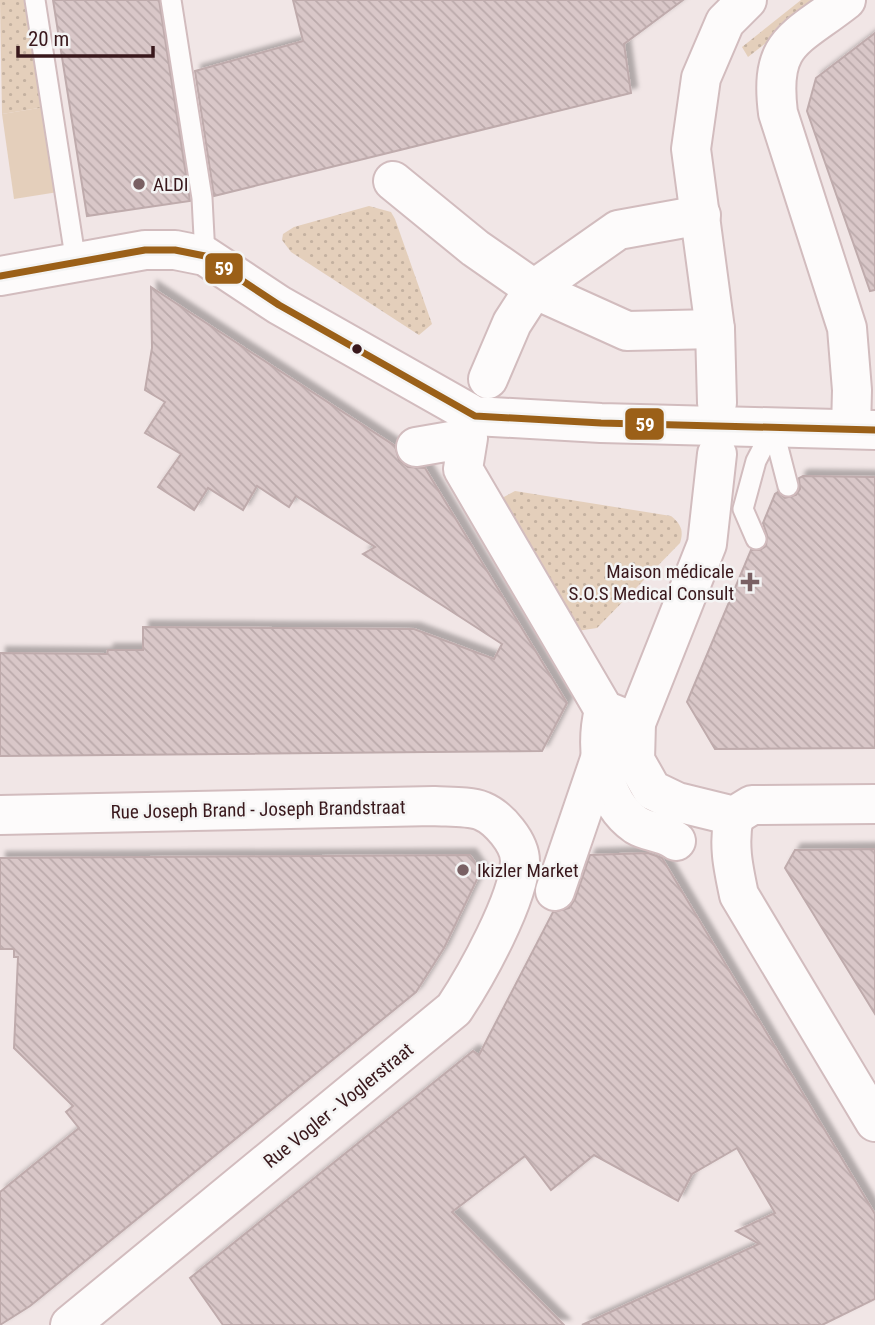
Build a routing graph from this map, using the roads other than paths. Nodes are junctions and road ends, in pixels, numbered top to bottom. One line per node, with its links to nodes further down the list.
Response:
1 (35, 0): 8 (lane)
2 (171, 0): 7 (lane)
3 (747, 0): 6 (street)
4 (846, 0): 15 (street)
5 (393, 181): 10 (street)
6 (701, 215): 10 (street); 11 (street)
7 (205, 256): 8 (street); 14 (street)
8 (76, 263): 9 (street)
9 (0, 276)
10 (534, 289): 11 (street); 12 (street)
11 (715, 329): 13 (street)
12 (488, 379)
13 (718, 403)
14 (773, 428): 15 (street); 18 (lane); 19 (lane)
15 (863, 430)
16 (416, 447): 20 (street)
17 (718, 454): 20 (street)
18 (788, 486)
19 (756, 539)
20 (620, 717): 21 (street); 24 (street)
21 (600, 759): 26 (street); 27 (street)
22 (875, 804): 24 (street)
23 (0, 815): 25 (street, Rue Joseph Brand - Joseph Brandstraat)
24 (734, 816): 28 (street)
25 (508, 832): 29 (street, Rue Vogler - Voglerstraat)
26 (676, 841)
27 (555, 891)
28 (875, 1122)
29 (70, 1325)

